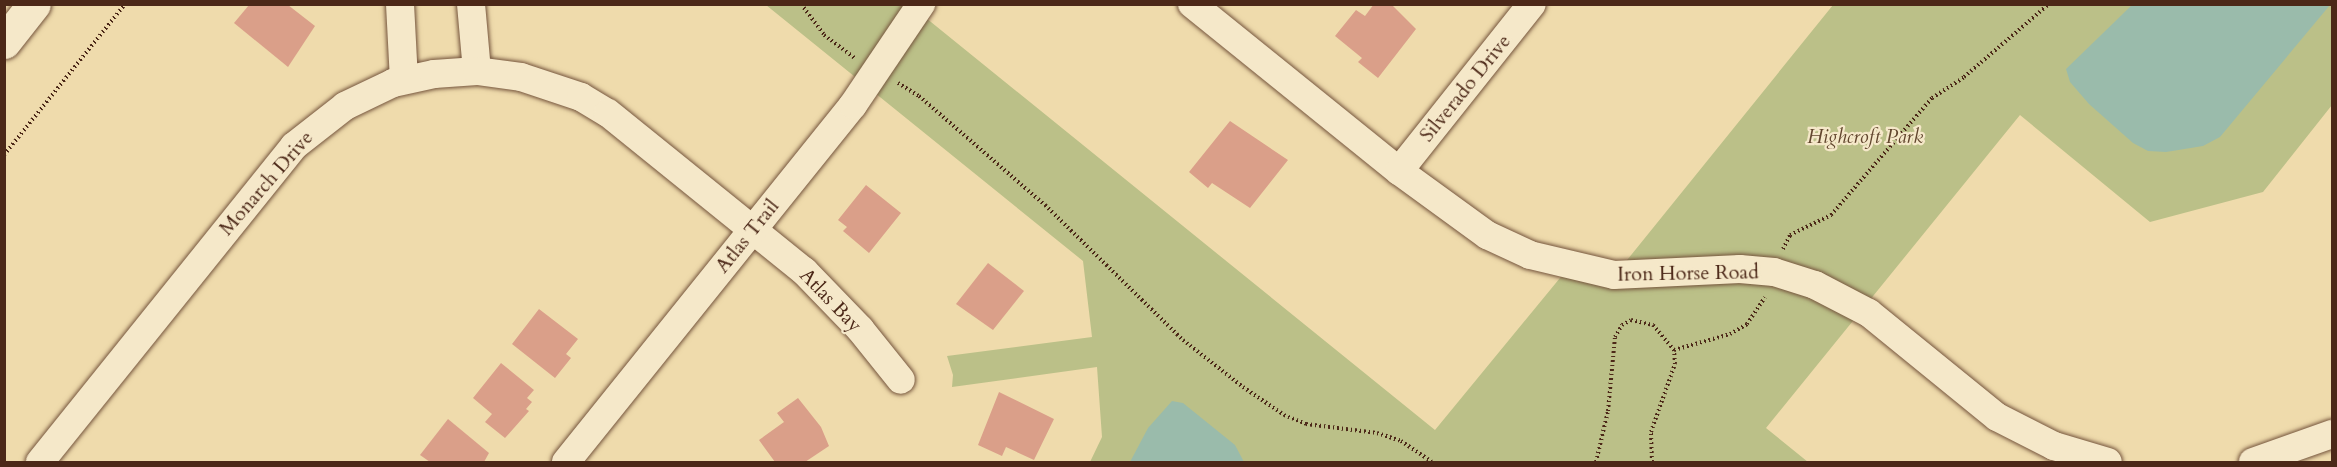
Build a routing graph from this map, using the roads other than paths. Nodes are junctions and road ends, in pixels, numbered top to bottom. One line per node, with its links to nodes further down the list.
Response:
1 (34, 4): 7 (main road)
2 (400, 4): 9 (street)
3 (471, 4): 8 (street)
4 (921, 4): 11 (street, Atlas Trail)
5 (1192, 4): 10 (street, Iron Horse Road)
6 (1532, 4): 10 (street, Silverado Drive)
7 (4, 42)
8 (477, 71): 9 (street, Monarch Drive); 11 (street, Monarch Drive)
9 (404, 80): 14 (street, Monarch Drive)
10 (1399, 171): 16 (street, Iron Horse Road)
11 (754, 228): 12 (street, Atlas Bay); 15 (street, Atlas Trail)
12 (901, 380)
13 (2332, 434): 17 (street)
14 (40, 462)
15 (566, 462)
16 (2108, 462)
17 (2253, 462)

